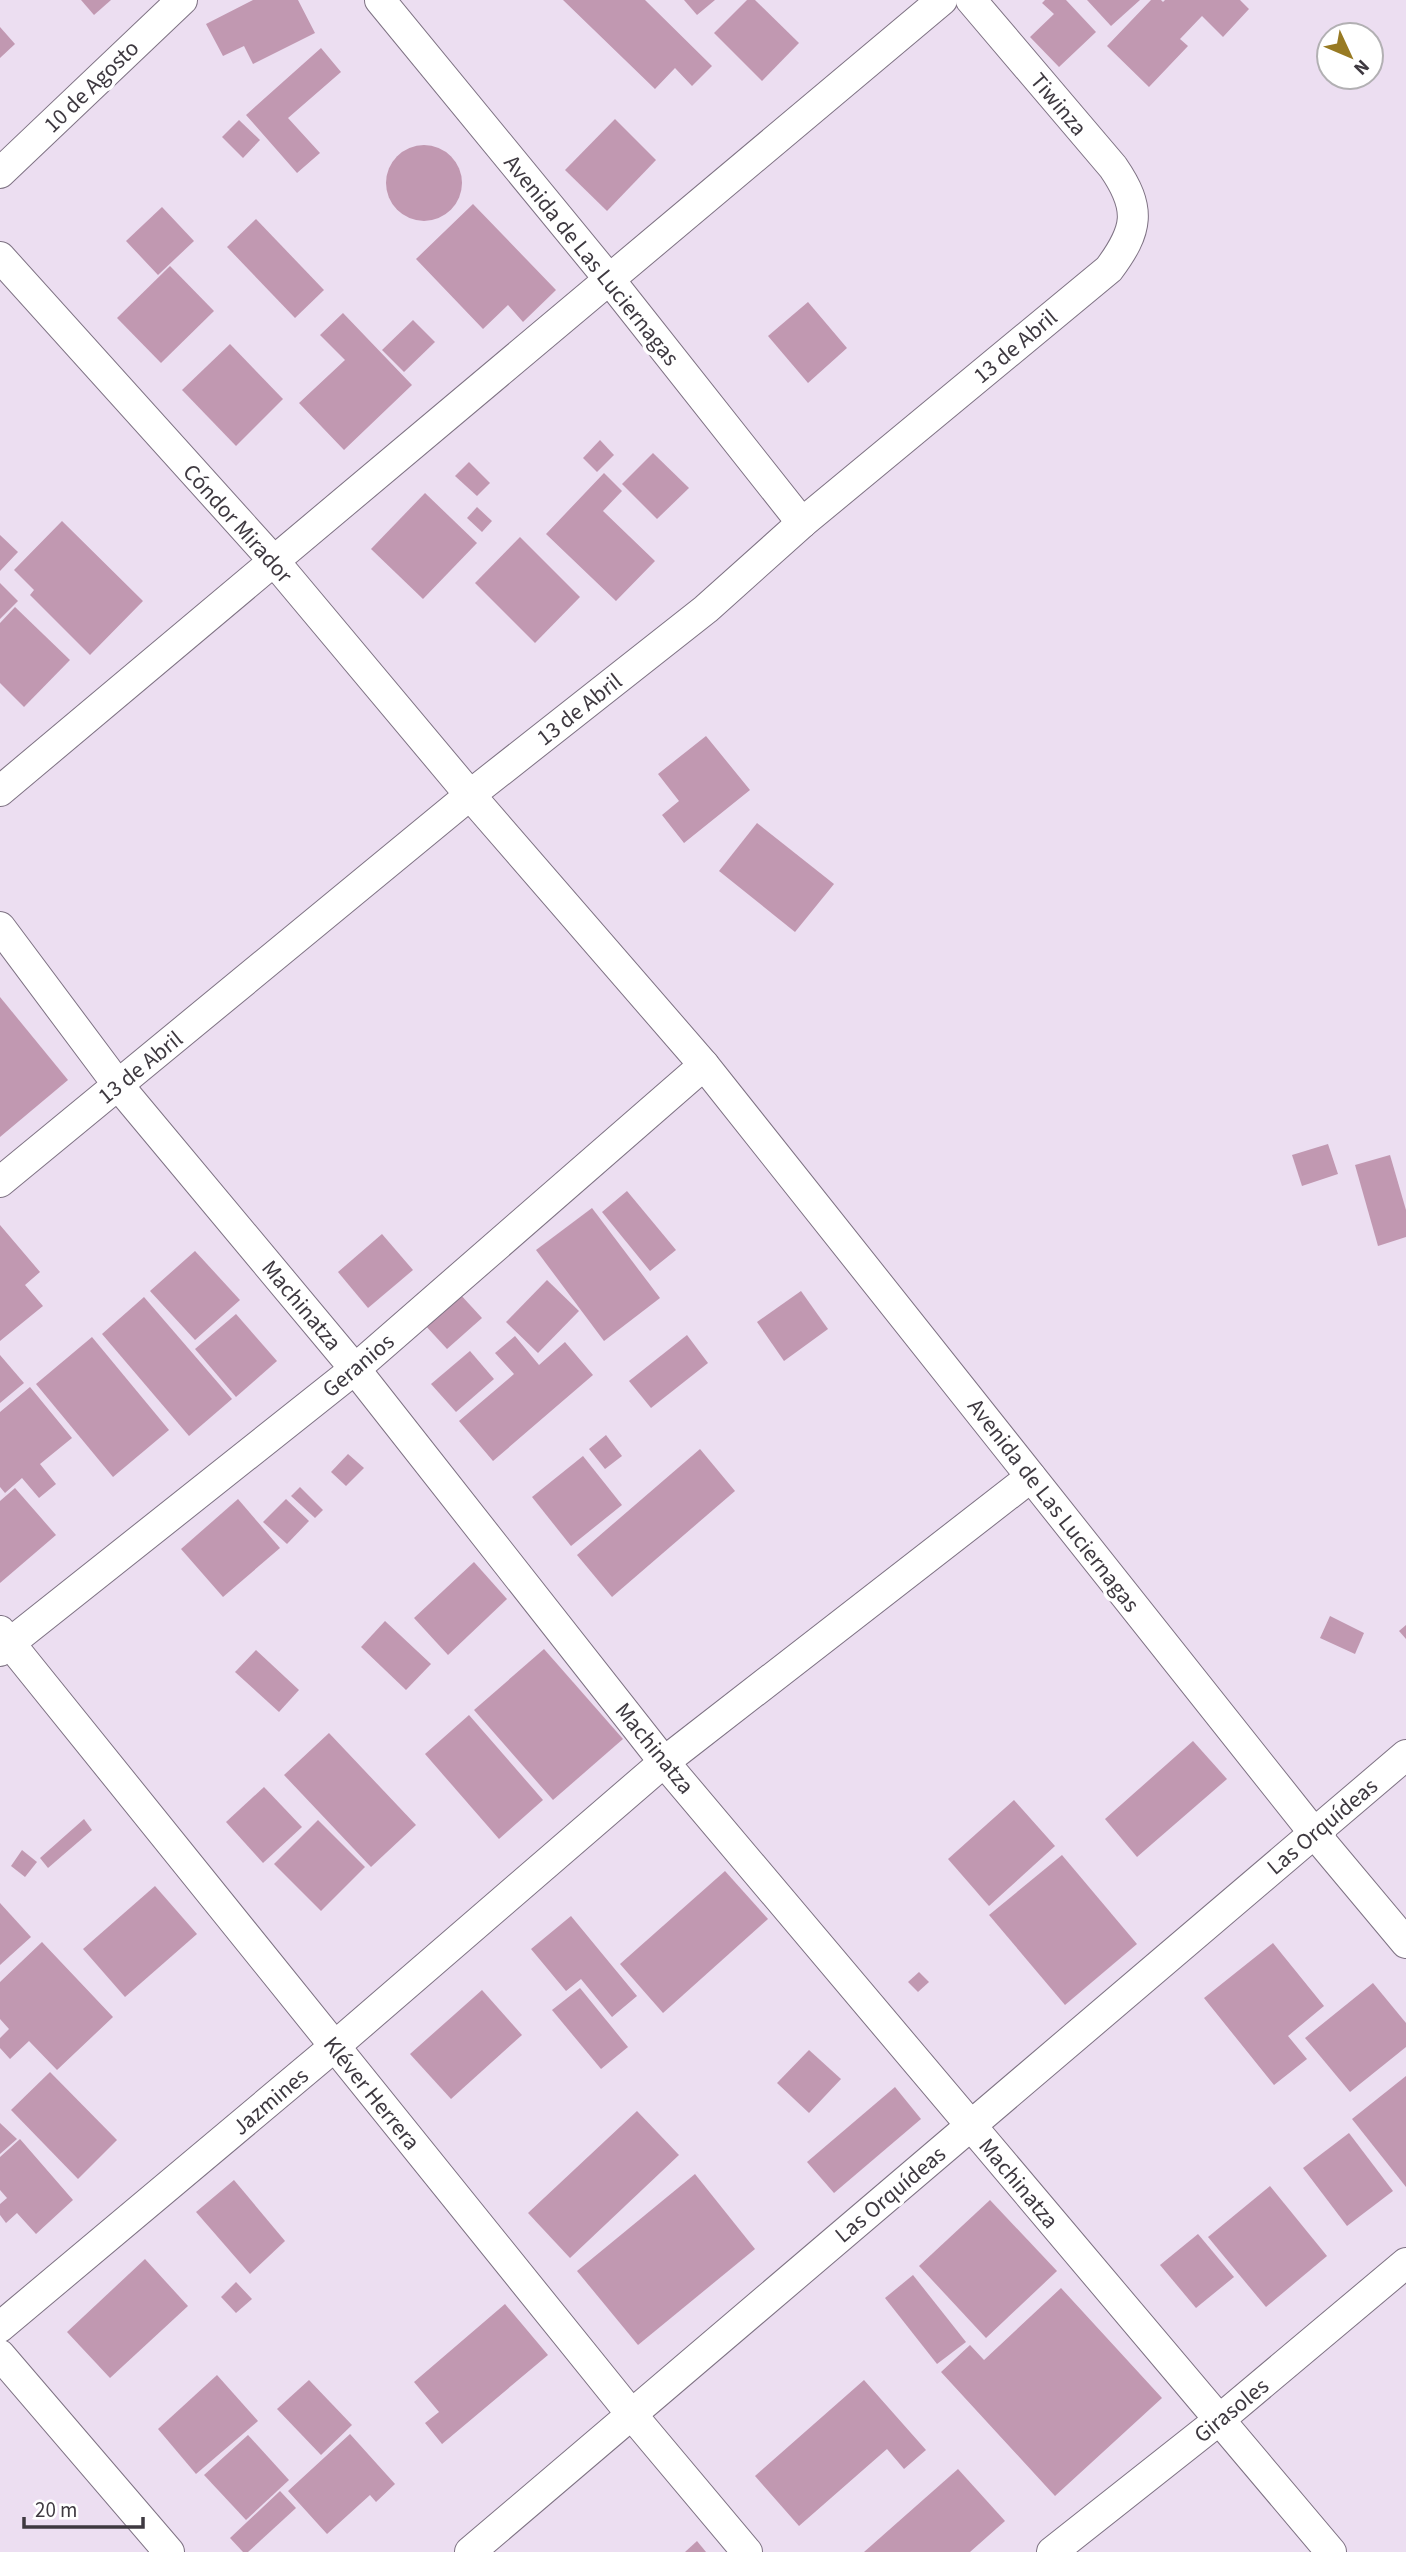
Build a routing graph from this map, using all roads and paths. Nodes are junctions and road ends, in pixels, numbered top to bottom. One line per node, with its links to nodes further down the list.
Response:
1 (182, 0): 5 (street, 10 de Agosto)
2 (380, 0): 8 (street, Avenida de Las Luciernagas)
3 (942, 0): 8 (street)
4 (971, 0): 6 (street, Tiwinza)
5 (0, 173)
6 (1133, 216): 9 (street, 13 de Abril)
7 (0, 257): 10 (street, Cóndor Mirador)
8 (610, 279): 9 (street, Avenida de Las Luciernagas); 10 (street)
9 (802, 523): 12 (street, 13 de Abril)
10 (274, 561): 11 (street); 12 (street, Cóndor Mirador)
11 (0, 790)
12 (470, 795): 14 (street, Cóndor Mirador); 15 (street, 13 de Abril)
13 (0, 927): 15 (street, Machinatza)
14 (704, 1065): 17 (street, Geranios); 18 (street, Avenida de Las Luciernagas)
15 (118, 1085): 16 (street, 13 de Abril); 17 (street, Machinatza)
16 (0, 1182)
17 (355, 1369): 19 (street, Geranios); 21 (street, Machinatza)
18 (1031, 1477): 21 (street, Jazmines); 22 (street, Avenida de Las Luciernagas)
19 (3, 1642): 24 (street, Kléver Herrera)
20 (1406, 1755): 22 (street, Las Orquídeas)
21 (664, 1762): 24 (street, Jazmines); 25 (street, Machinatza)
22 (1314, 1833): 23 (street, Avenida de Las Luciernagas); 25 (street, Las Orquídeas)
23 (1406, 1943)
24 (335, 2046): 27 (street, Jazmines); 29 (street, Kléver Herrera)
25 (970, 2126): 29 (street, Las Orquídeas); 30 (street, Machinatza)
26 (1406, 2263): 30 (street, Girasoles)
27 (0, 2327)
28 (0, 2356): 31 (street)
29 (632, 2414): 32 (street, Las Orquídeas); 33 (street, Kléver Herrera)
30 (1219, 2420): 34 (street, Girasoles); 35 (street, Machinatza)
31 (169, 2552)
32 (470, 2552)
33 (747, 2552)
34 (1052, 2552)
35 (1331, 2552)

